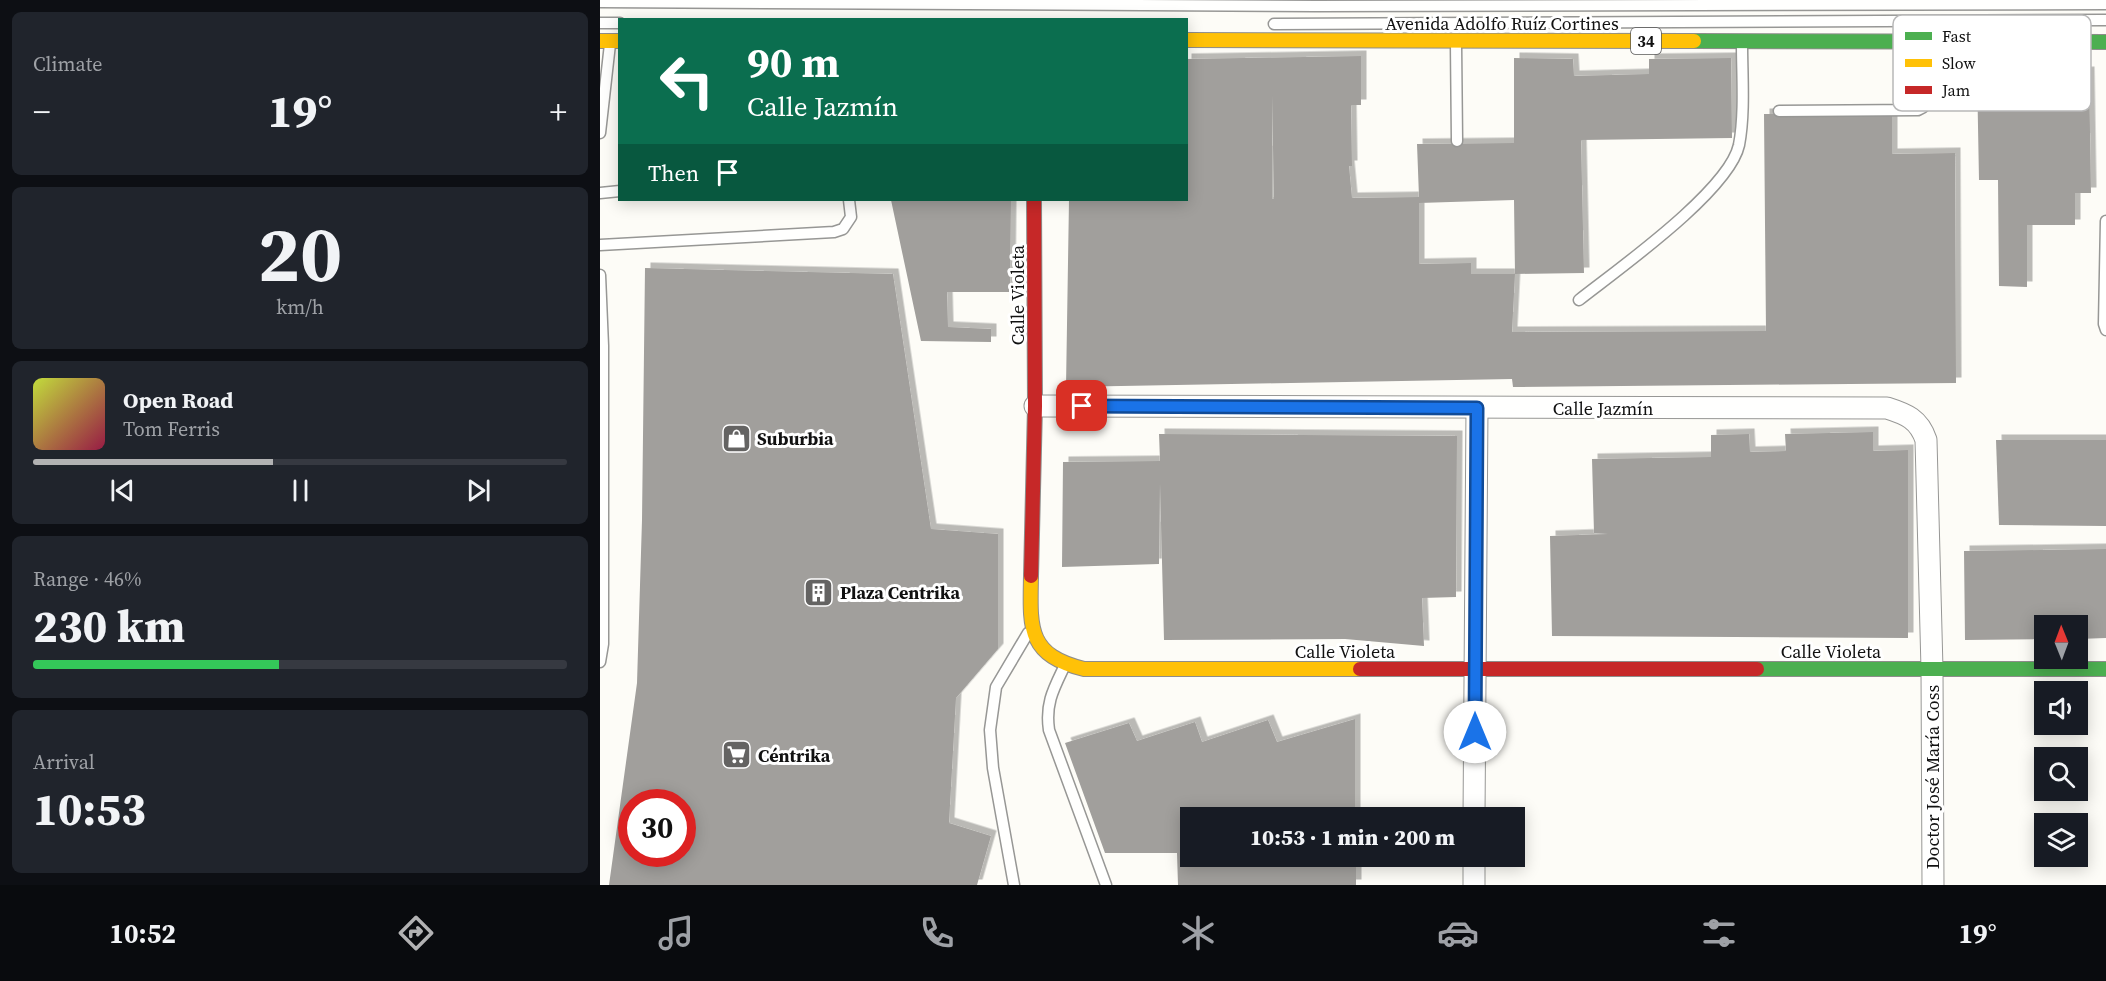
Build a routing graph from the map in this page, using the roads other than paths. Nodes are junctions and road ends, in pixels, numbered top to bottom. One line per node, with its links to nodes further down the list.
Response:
1 (600, 2): 2 (lane)
2 (2106, 4)
3 (2091, 20): 4 (lane)
4 (2106, 20)
5 (1893, 21): 8 (lane)
6 (600, 23): 7 (lane)
7 (618, 23)
8 (1267, 24)
9 (1188, 40): 11 (street, Avenida Adolfo Ruíz Cortines / 34)
10 (610, 41): 16 (lane)
11 (1456, 41): 12 (street, Avenida Adolfo Ruíz Cortines / 34); 17 (lane)
12 (1742, 41): 13 (street, Avenida Adolfo Ruíz Cortines / 34); 25 (lane)
13 (1893, 42)
14 (1893, 110): 15 (lane)
15 (1779, 111)
16 (600, 133)
17 (1457, 141)
18 (618, 191): 19 (lane)
19 (600, 193)
20 (849, 201): 23 (lane)
21 (1034, 201): 27 (street, Calle Violeta)
22 (2106, 221): 26 (lane)
23 (600, 244)
24 (600, 275): 29 (lane)
25 (1579, 300)
26 (2106, 330)
27 (1035, 406): 28 (street, Calle Jazmín); 31 (street, Calle Violeta)
28 (1477, 408): 34 (street); 35 (street, Calle Jazmín)
29 (601, 418): 30 (lane)
30 (601, 474): 32 (lane)
31 (1032, 627): 33 (street, Calle Violeta); 39 (lane)
32 (600, 662)
33 (1065, 665): 34 (street, Calle Violeta); 40 (lane)
34 (1476, 669): 35 (street, Calle Violeta); 37 (street)
35 (1932, 669): 36 (street, Calle Violeta); 42 (street, Doctor José María Coss)
36 (2106, 669)
37 (1474, 807)
38 (1474, 867): 41 (street)
39 (1014, 885)
40 (1106, 885)
41 (1474, 885)
42 (1933, 885)

